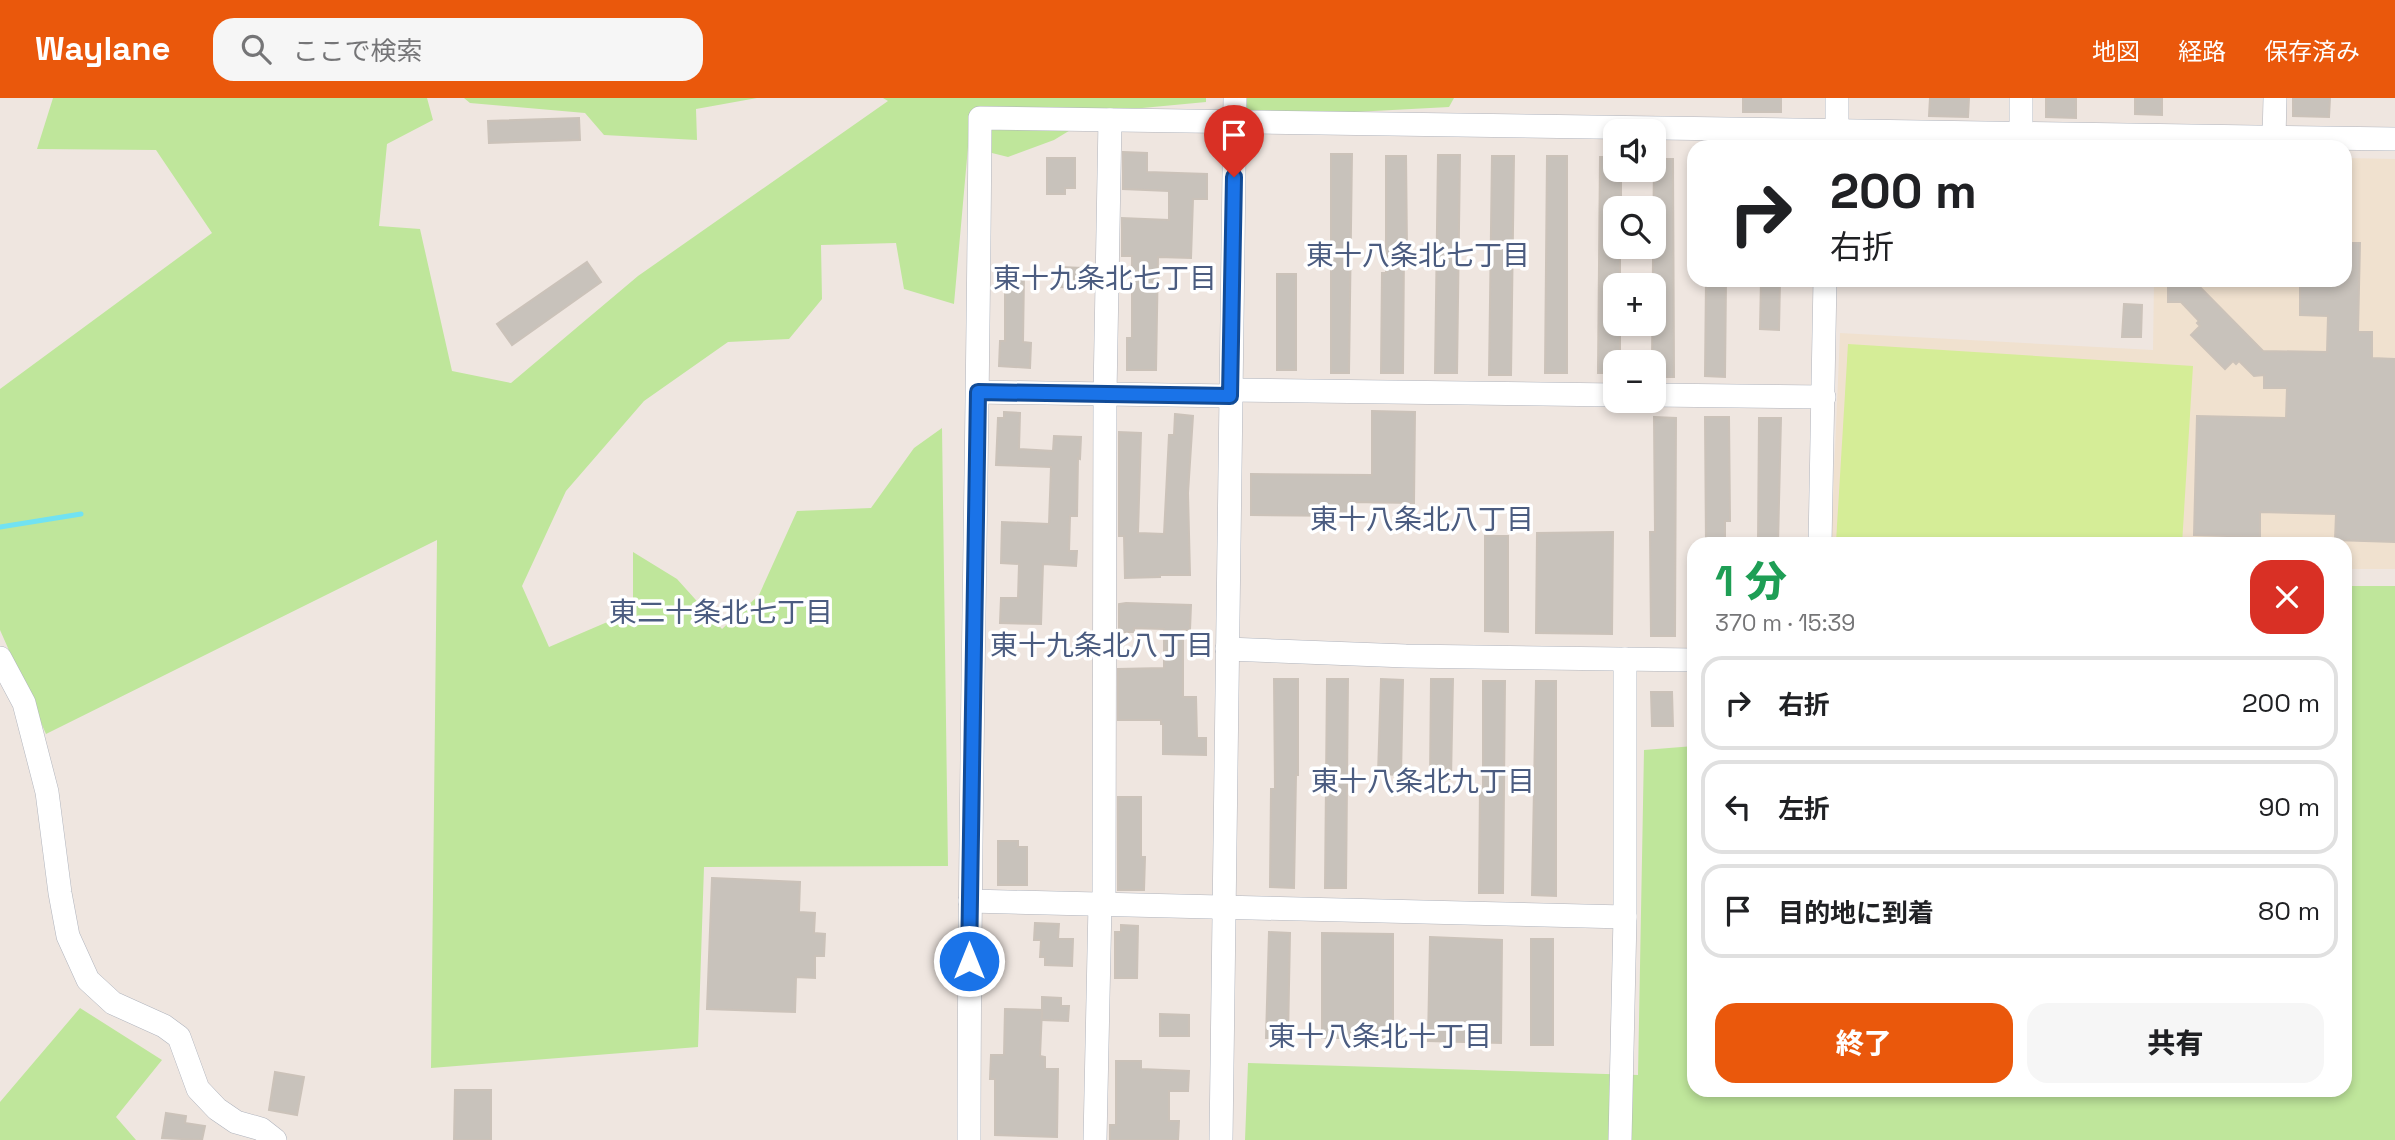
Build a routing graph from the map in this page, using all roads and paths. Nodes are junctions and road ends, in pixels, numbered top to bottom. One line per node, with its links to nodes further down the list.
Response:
1 (1235, 98): 6 (street)
2 (1837, 98): 8 (street)
3 (2021, 98): 7 (street)
4 (2275, 98): 9 (street)
5 (1110, 120): 6 (street); 12 (street); 14 (street)
6 (1235, 123): 8 (street); 13 (street)
7 (2021, 134): 8 (street); 9 (street)
8 (1830, 137)
9 (2274, 138): 10 (street)
10 (2395, 139)
11 (1825, 287): 17 (street)
12 (978, 392): 14 (street); 23 (street)
13 (1230, 393): 14 (street); 15 (street); 19 (street)
14 (1105, 394): 24 (street)
15 (1603, 395)
16 (1666, 395): 17 (street)
17 (1824, 397): 18 (street)
18 (1820, 537)
19 (1227, 649): 21 (street); 25 (street)
20 (0, 658): 27 (street)
21 (1625, 659): 22 (street); 26 (street)
22 (1687, 660)
23 (970, 901): 24 (street); 28 (street)
24 (1102, 904): 25 (street); 29 (street)
25 (1225, 907): 26 (street); 30 (street)
26 (1625, 917): 31 (street)
27 (275, 1140)
28 (969, 1140)
29 (1095, 1140)
30 (1220, 1140)
31 (1620, 1140)

